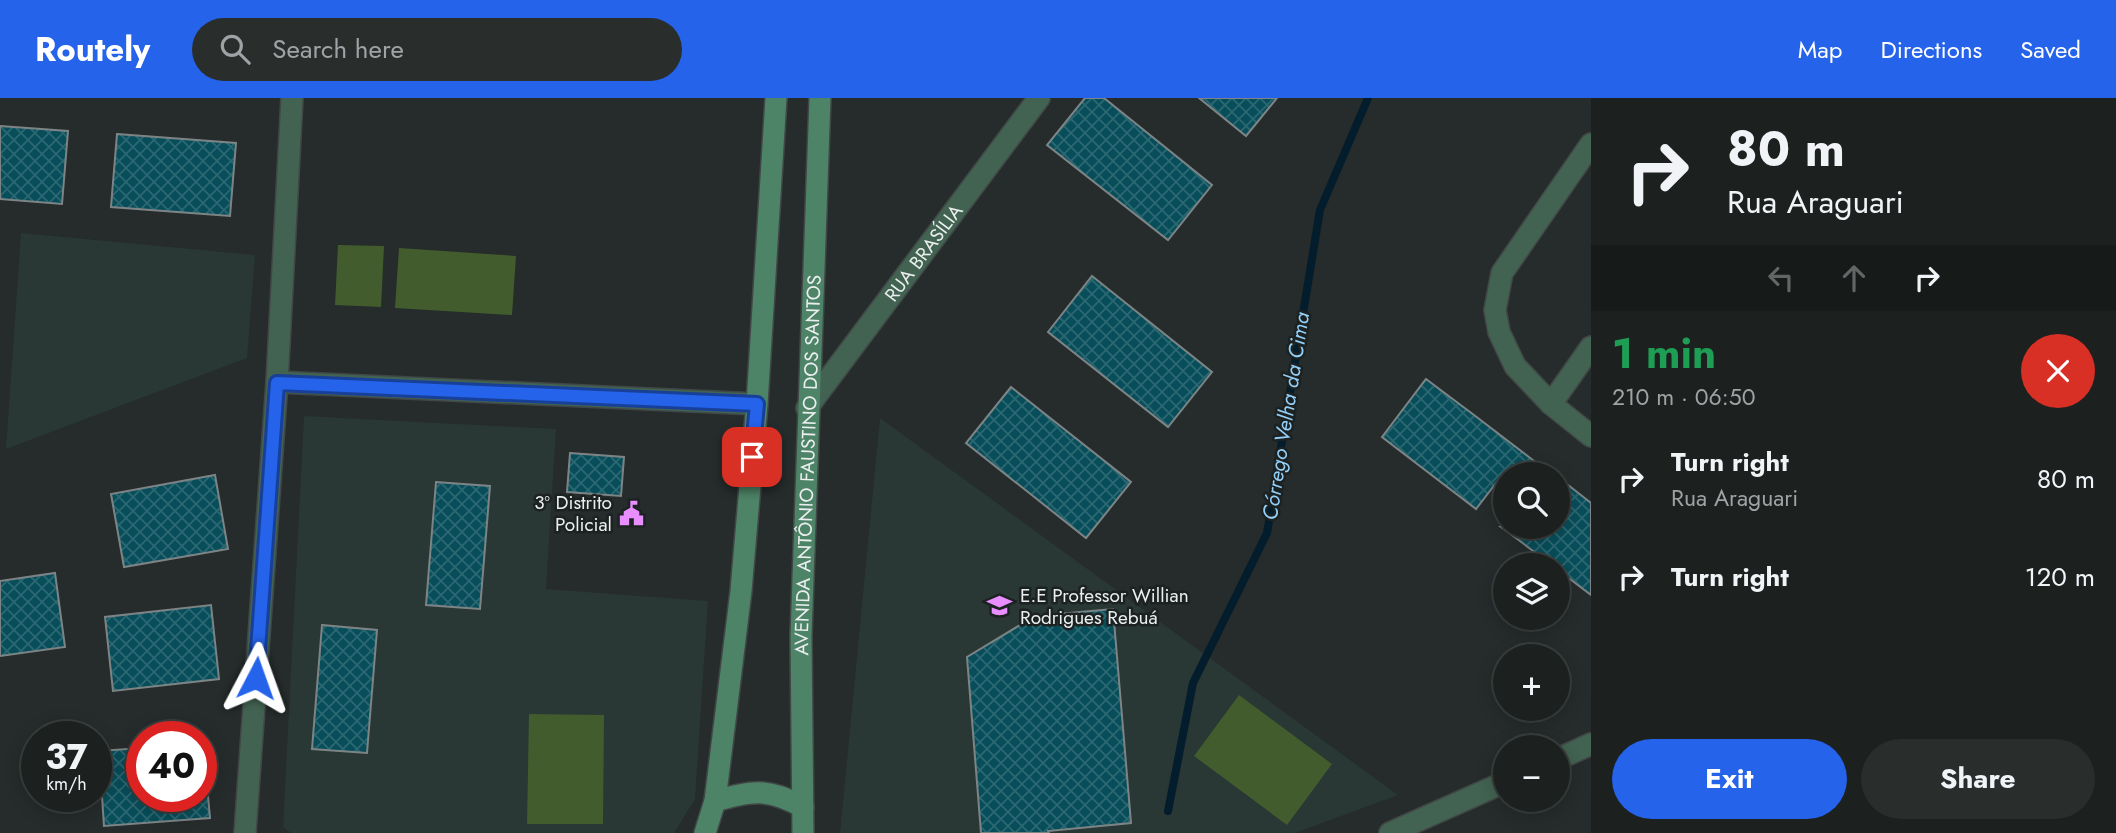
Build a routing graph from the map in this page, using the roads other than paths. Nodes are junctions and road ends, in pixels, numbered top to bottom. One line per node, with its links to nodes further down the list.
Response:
1 (292, 98): 7 (street)
2 (776, 98): 8 (main road)
3 (820, 98): 10 (main road, AVENIDA ANTÔNIO FAUSTINO DOS SANTOS)
4 (1039, 98): 10 (street, RUA BRASÍLIA)
5 (1591, 144): 9 (street)
6 (1591, 347): 9 (street)
7 (277, 383): 8 (street); 17 (street)
8 (757, 404): 15 (main road)
9 (1550, 404): 11 (street)
10 (807, 408): 16 (main road, AVENIDA ANTÔNIO FAUSTINO DOS SANTOS)
11 (1591, 436)
12 (1591, 744): 13 (street)
13 (1570, 754)
14 (1493, 787): 20 (street)
15 (715, 801): 16 (main road); 18 (main road)
16 (803, 807): 19 (main road, AVENIDA ANTÔNIO FAUSTINO DOS SANTOS)
17 (245, 833)
18 (705, 833)
19 (803, 833)
20 (1390, 833)

